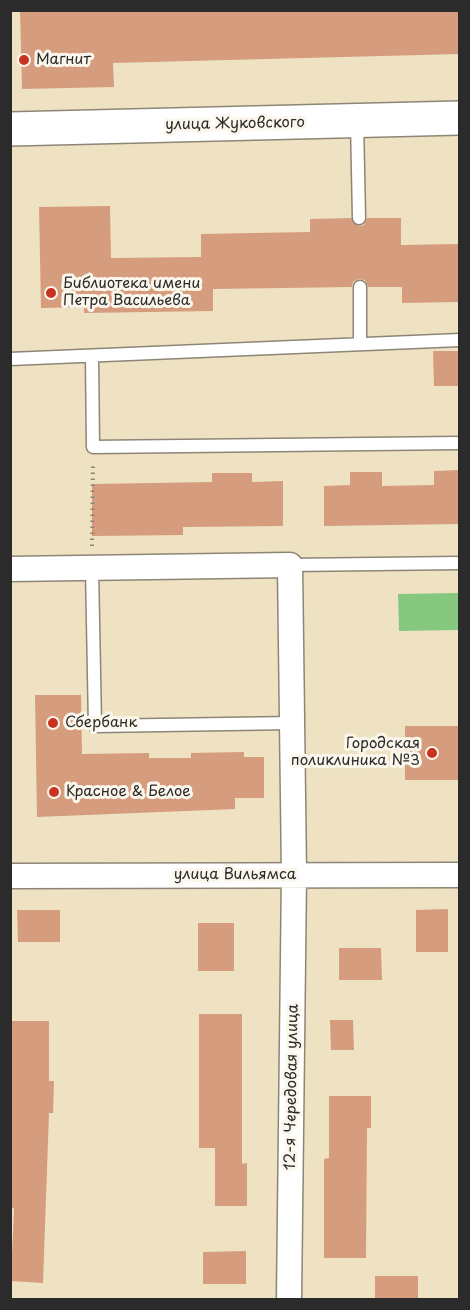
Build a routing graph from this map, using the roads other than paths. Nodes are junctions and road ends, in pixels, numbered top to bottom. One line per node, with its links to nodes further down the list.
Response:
1 (459, 118): 2 (street, улица Жуковского)
2 (357, 121): 3 (street, улица Жуковского); 4 (lane)
3 (10, 129)
4 (359, 218)
5 (360, 287): 7 (lane)
6 (459, 340): 7 (lane)
7 (360, 344): 8 (lane)
8 (92, 356): 9 (lane); 10 (lane)
9 (10, 359)
10 (459, 443)
11 (459, 563): 12 (lane)
12 (290, 566): 13 (street); 15 (street, 12-я Чередовая улица)
13 (92, 568): 14 (street); 15 (lane)
14 (10, 569)
15 (293, 723): 16 (street, 12-я Чередовая улица)
16 (294, 874): 17 (street, улица Вильямса); 18 (street, улица Вильямса); 19 (street, 12-я Чередовая улица)
17 (459, 875)
18 (10, 876)
19 (290, 1299)

